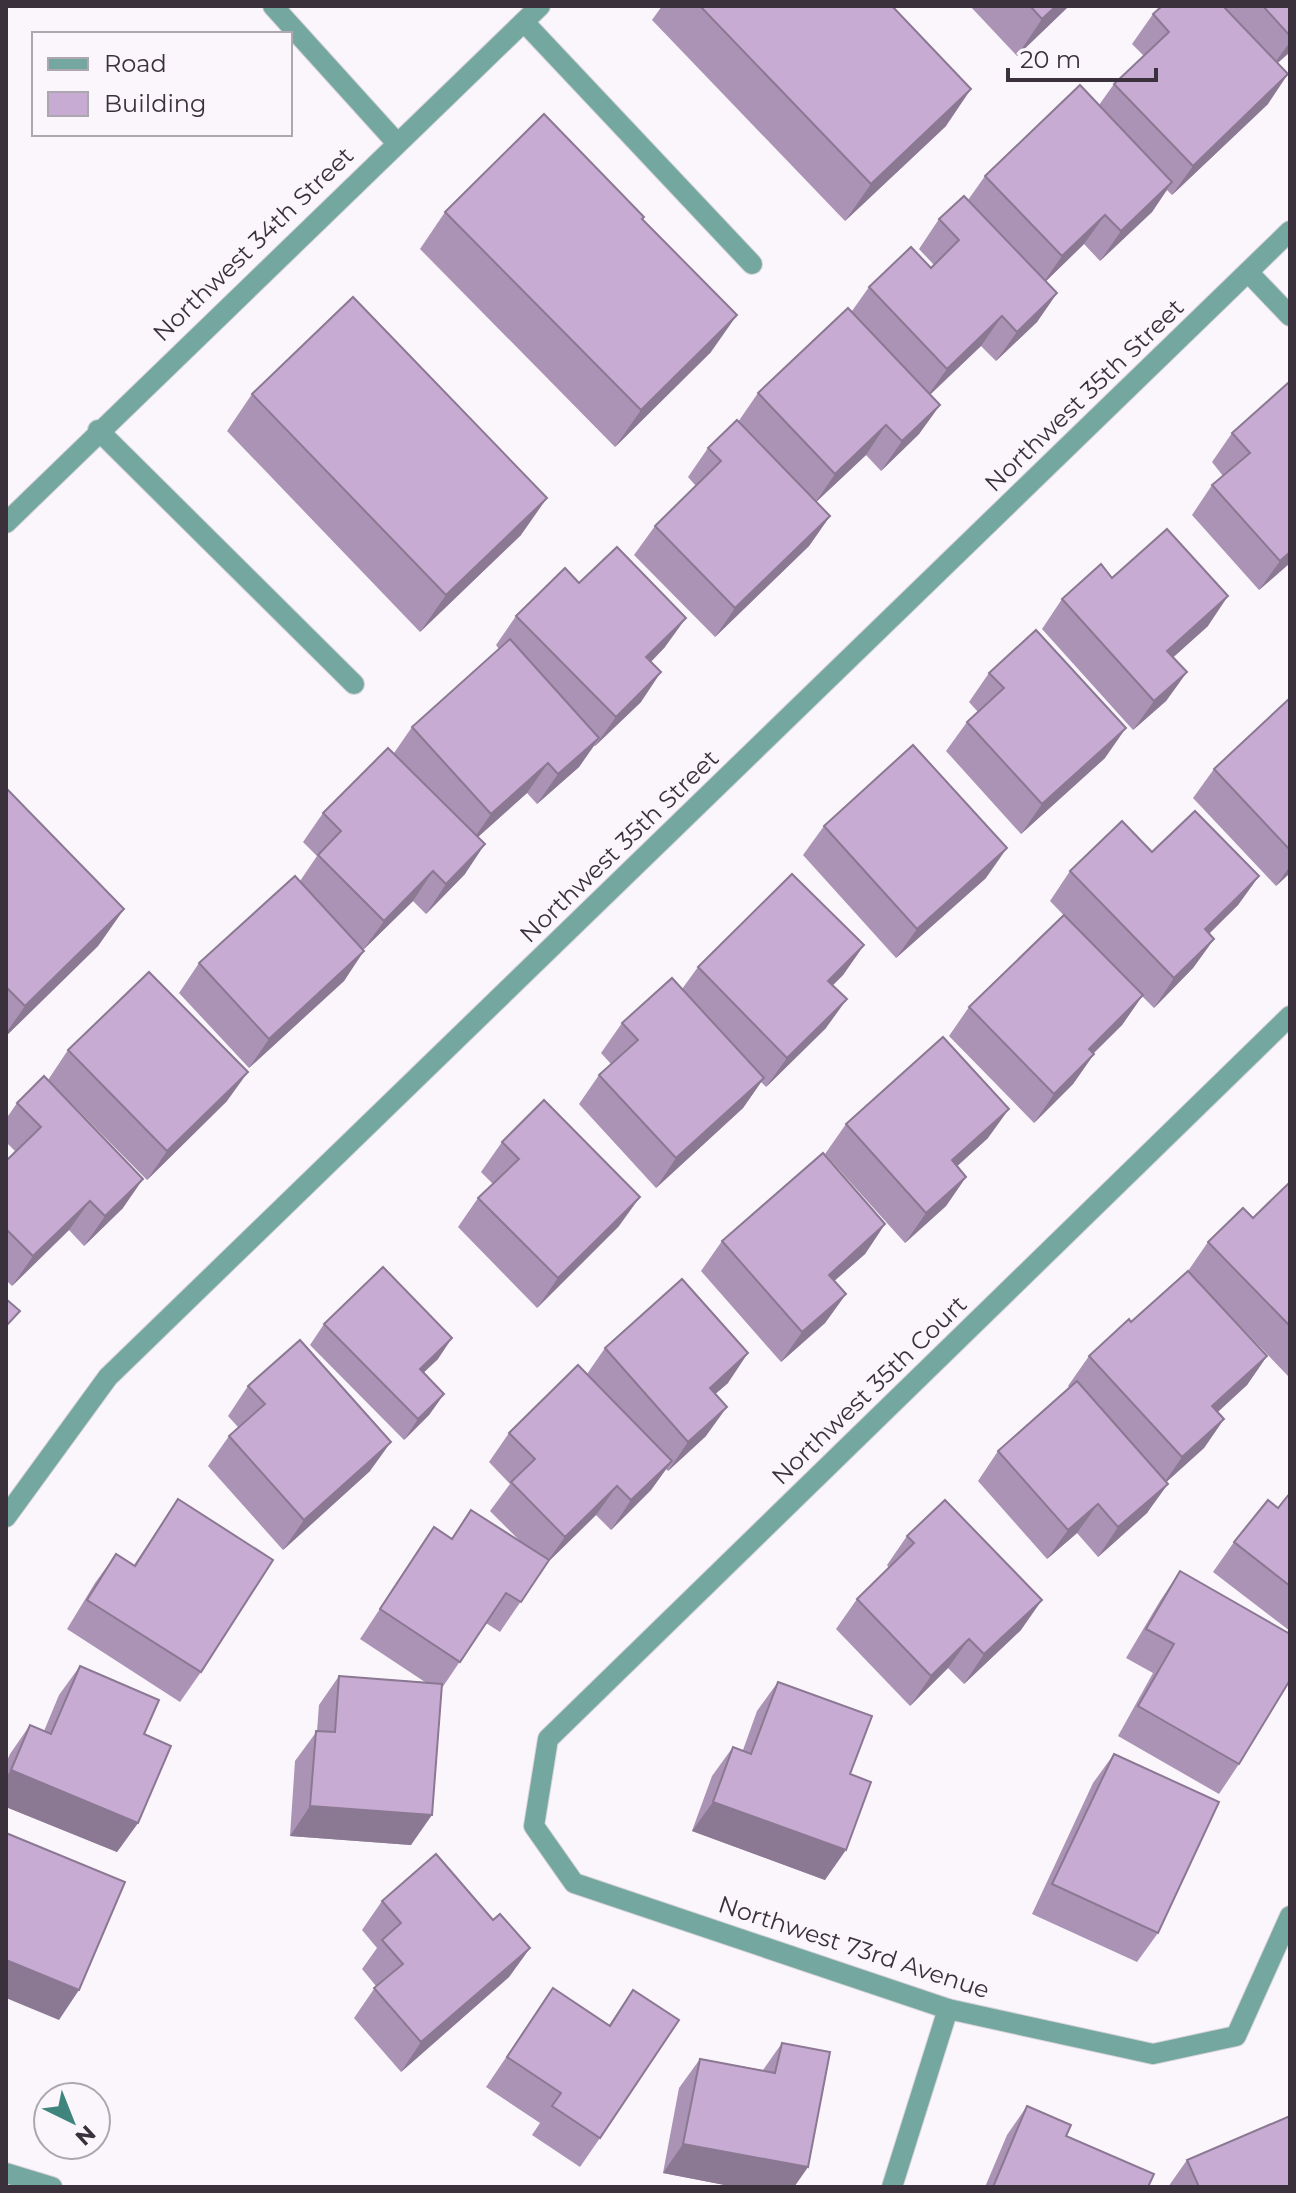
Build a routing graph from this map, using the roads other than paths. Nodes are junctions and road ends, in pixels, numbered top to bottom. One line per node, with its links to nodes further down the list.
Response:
1 (273, 6): 4 (street)
2 (540, 6): 3 (street, Northwest 34th Street)
3 (524, 22): 4 (street, Northwest 34th Street); 6 (street)
4 (396, 142): 9 (street, Northwest 34th Street)
5 (1290, 231): 7 (street, Northwest 35th Street)
6 (752, 264)
7 (1248, 272): 8 (street); 13 (street, Northwest 35th Street)
8 (1290, 316)
9 (98, 430): 10 (street, Northwest 34th Street); 11 (street)
10 (6, 523)
11 (354, 684)
12 (1290, 1016): 14 (street, Northwest 35th Court)
13 (6, 1517)
14 (534, 1826): 16 (street, Northwest 73rd Avenue)
15 (1290, 1916): 16 (street, Northwest 73rd Avenue)
16 (948, 2009): 19 (street)
17 (6, 2173): 18 (street)
18 (52, 2187)
19 (892, 2187)

